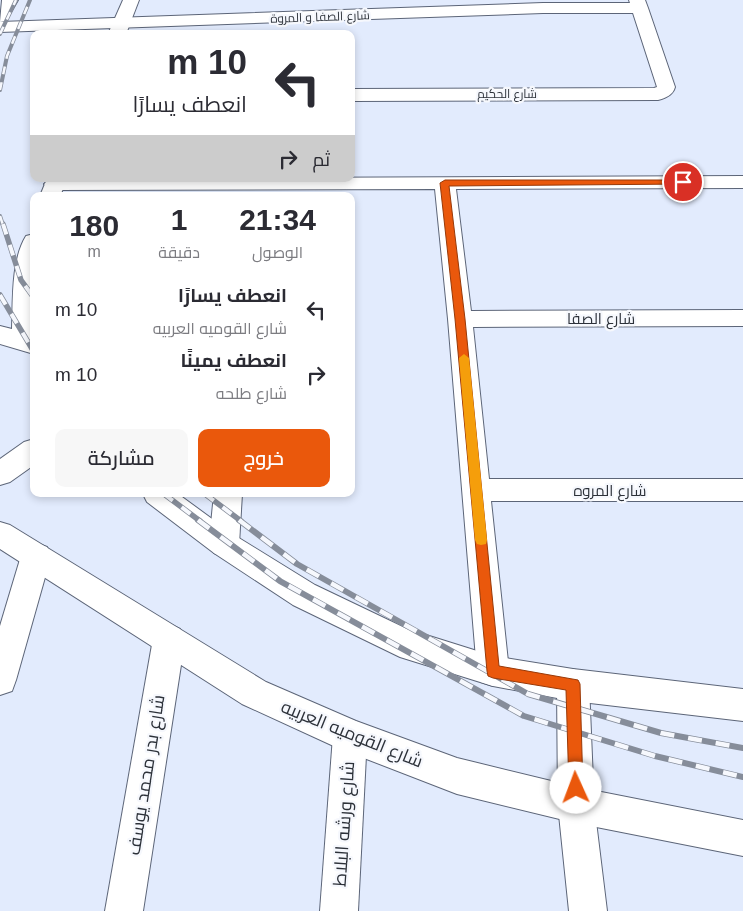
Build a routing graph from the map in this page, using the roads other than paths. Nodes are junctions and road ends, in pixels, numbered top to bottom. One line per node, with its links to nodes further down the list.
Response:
1 (10, 0): 7 (street)
2 (131, 0): 10 (street)
3 (280, 0): 8 (street)
4 (542, 4): 5 (street, شارع الصفا و المروة); 6 (street, شارع الصفا و المروة)
5 (638, 4): 11 (street, شارع الحكيم)
6 (403, 7): 8 (street, شارع الصفا و المروة)
7 (0, 17)
8 (275, 26): 10 (street, شارع الصفا و المروة)
9 (0, 27): 10 (street, شارع الصفا و المروة)
10 (120, 29)
11 (355, 95)
12 (743, 182): 13 (street)
13 (445, 183): 15 (street); 18 (street)
14 (54, 186): 15 (street)
15 (257, 190)
16 (30, 258): 20 (street)
17 (743, 318): 18 (street, شارع الصفا)
18 (460, 319): 23 (street)
19 (0, 335): 20 (street)
20 (29, 342)
21 (30, 453): 22 (street)
22 (0, 474)
23 (477, 490): 24 (street, شارع المروه); 31 (street)
24 (743, 490)
25 (161, 497): 28 (street)
26 (228, 497): 28 (street)
27 (0, 534): 29 (street, شارع القوميه العربيه)
28 (224, 544): 31 (street)
29 (36, 556): 30 (street, شارع القوميه العربيه); 32 (street)
30 (169, 639): 35 (street, شارع القوميه العربيه); 38 (street, شارع بدر محمد يوسف)
31 (493, 671): 33 (street)
32 (0, 680)
33 (573, 684): 34 (street); 36 (street)
34 (743, 705)
35 (350, 736): 36 (street, شارع القوميه العربيه); 39 (street, شارع ورشه البلاط)
36 (576, 805): 37 (street, شارع القوميه العربيه); 40 (street)
37 (743, 838)
38 (124, 911)
39 (339, 911)
40 (588, 911)

